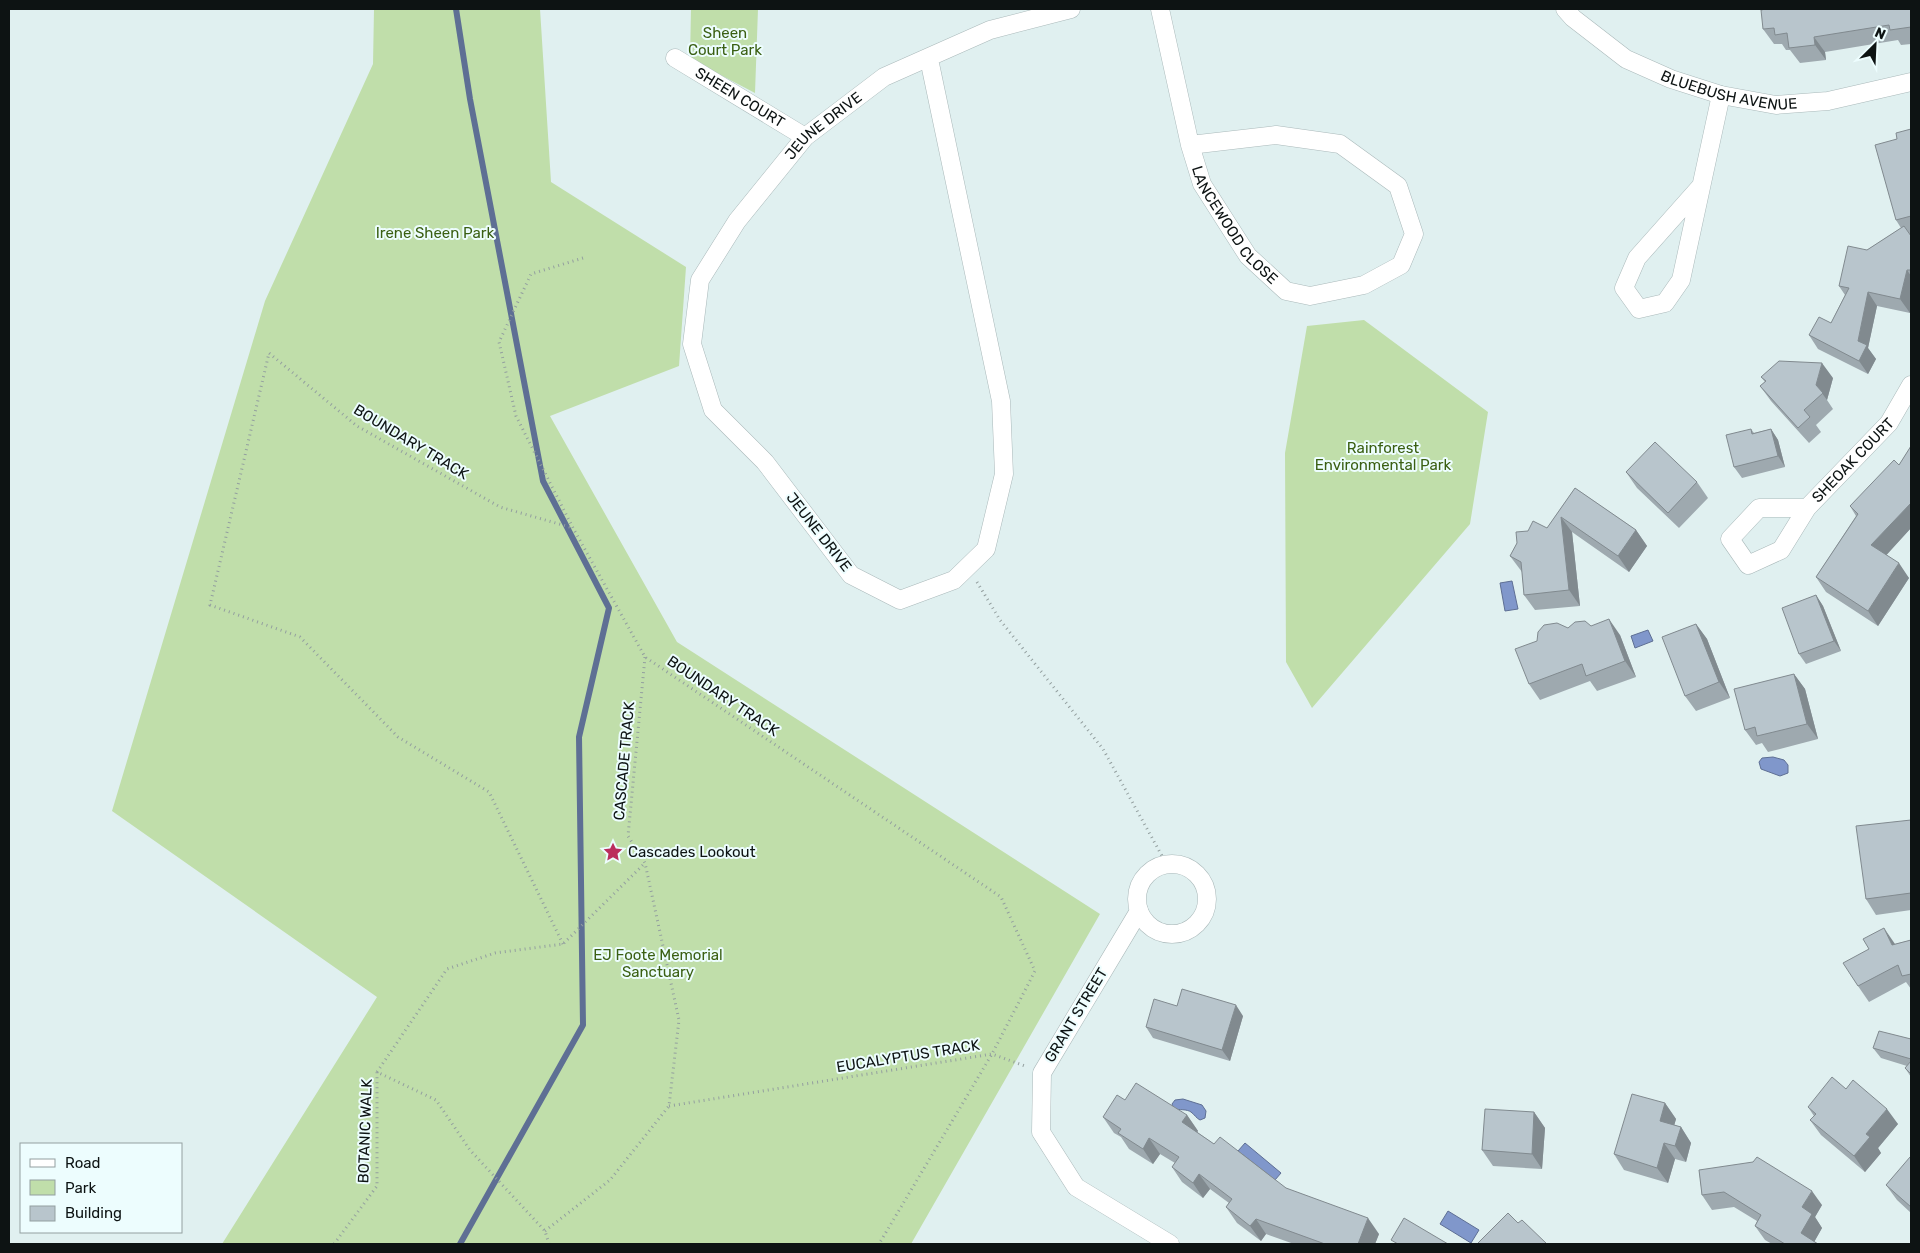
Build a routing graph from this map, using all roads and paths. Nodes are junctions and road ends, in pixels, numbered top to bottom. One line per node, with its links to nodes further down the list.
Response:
1 (1071, 9): 5 (street, JEUNE DRIVE)
2 (1160, 9): 9 (street, LANCEWOOD CLOSE)
3 (1565, 9): 7 (street, BLUEBUSH AVENUE)
4 (675, 58): 8 (street, SHEEN COURT)
5 (929, 59): 8 (street, JEUNE DRIVE); 15 (street, JEUNE DRIVE)
6 (1911, 82): 7 (street, BLUEBUSH AVENUE)
7 (1721, 95): 10 (street)
8 (805, 137): 15 (street, JEUNE DRIVE)
9 (1190, 145): 9 (street, LANCEWOOD CLOSE)
10 (1701, 186): 10 (street)
11 (583, 258): 14 (path)
12 (1911, 386): 13 (street, SHEOAK COURT)
13 (1806, 508)
14 (573, 528): 16 (path, BOUNDARY TRACK); 20 (path, BOUNDARY TRACK)
15 (968, 566): 18 (path)
16 (645, 657): 17 (path, CASCADE TRACK); 21 (path, BOUNDARY TRACK)
17 (645, 863): 20 (path); 24 (path, CASCADE TRACK)
18 (1167, 865): 19 (street, GRANT STREET); 19 (street)
19 (1138, 911): 23 (street, GRANT STREET)
20 (563, 944): 22 (path)
21 (992, 1054): 23 (path); 24 (path, EUCALYPTUS TRACK); 28 (path, EUCALYPTUS TRACK)
22 (377, 1072): 25 (path, BOTANIC WALK); 26 (path, BOTANIC WALK)
23 (1042, 1073): 29 (street, GRANT STREET)
24 (669, 1106): 25 (path)
25 (545, 1231): 27 (path, BOTANIC WALK)
26 (334, 1244)
27 (549, 1244)
28 (879, 1244)
29 (1170, 1244)

